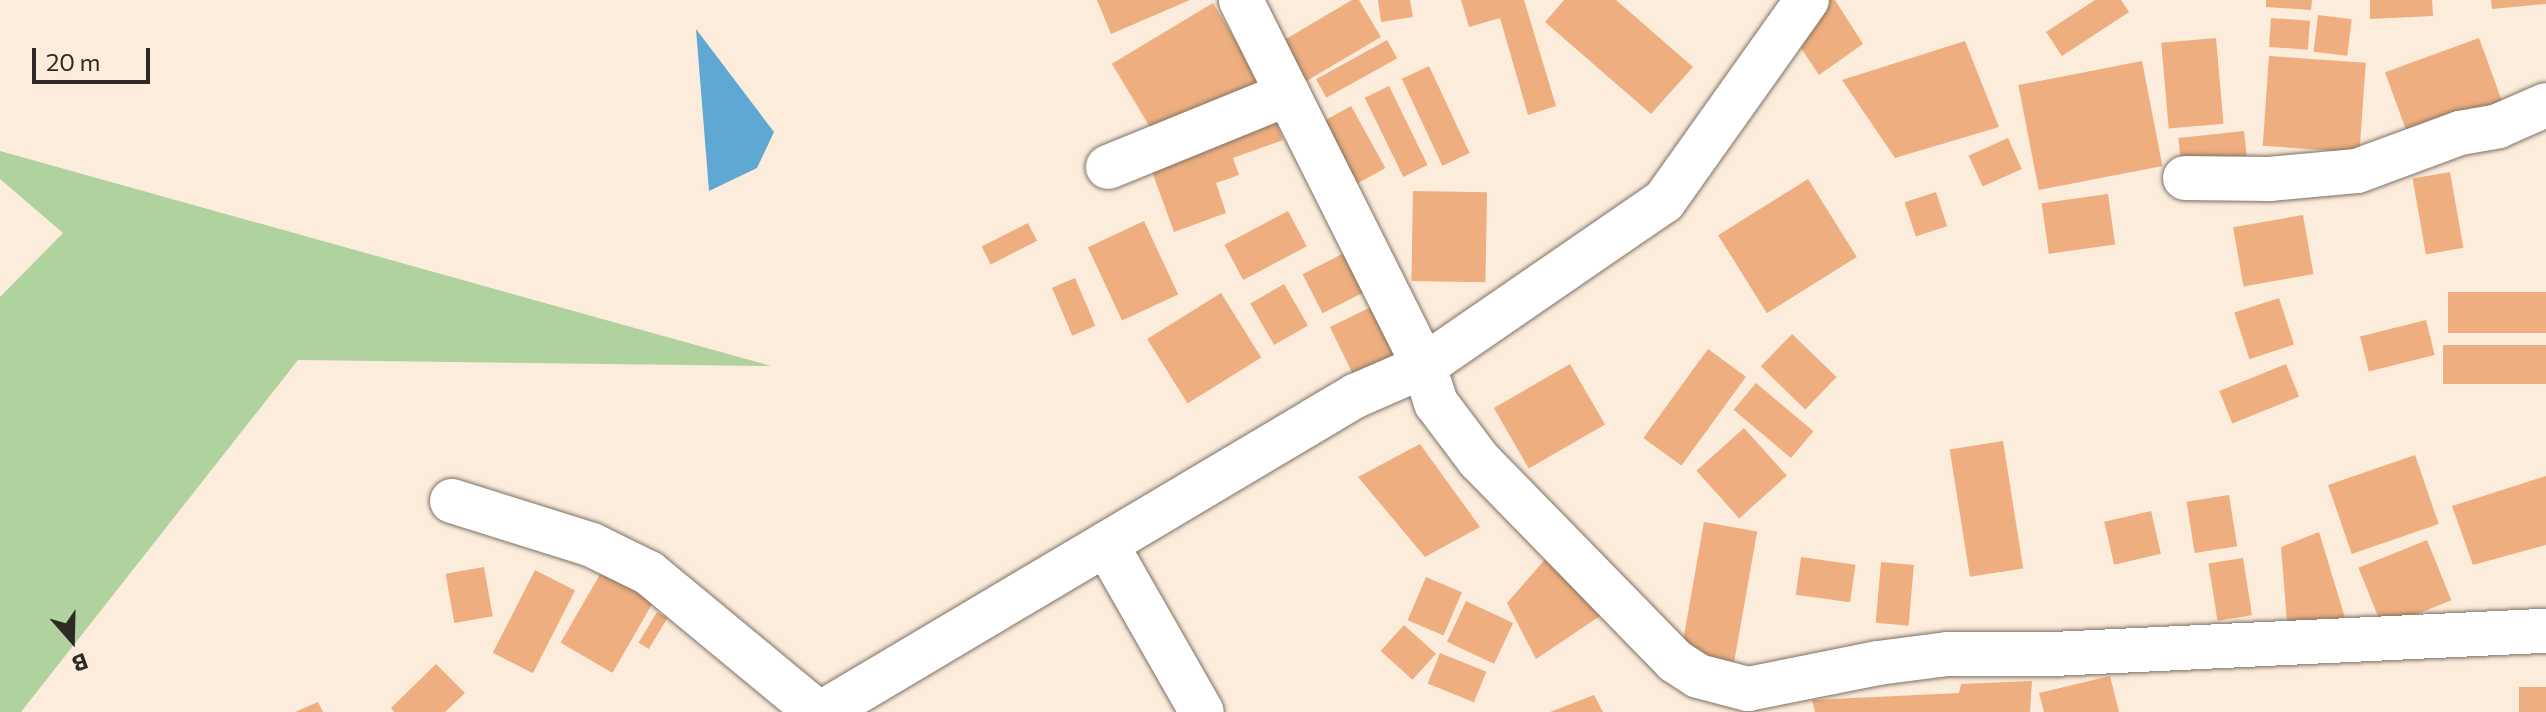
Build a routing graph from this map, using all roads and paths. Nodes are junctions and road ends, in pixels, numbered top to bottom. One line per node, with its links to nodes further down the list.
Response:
1 (1241, 0): 3 (street)
2 (1807, 0): 7 (street)
3 (1288, 94): 5 (street); 7 (street)
4 (2546, 105): 6 (street)
5 (1108, 167)
6 (2185, 178)
7 (1424, 366): 9 (street); 10 (street)
8 (452, 501): 11 (street)
9 (1106, 544): 11 (street); 12 (street)
10 (2546, 631)
11 (837, 708)
12 (1202, 712)

